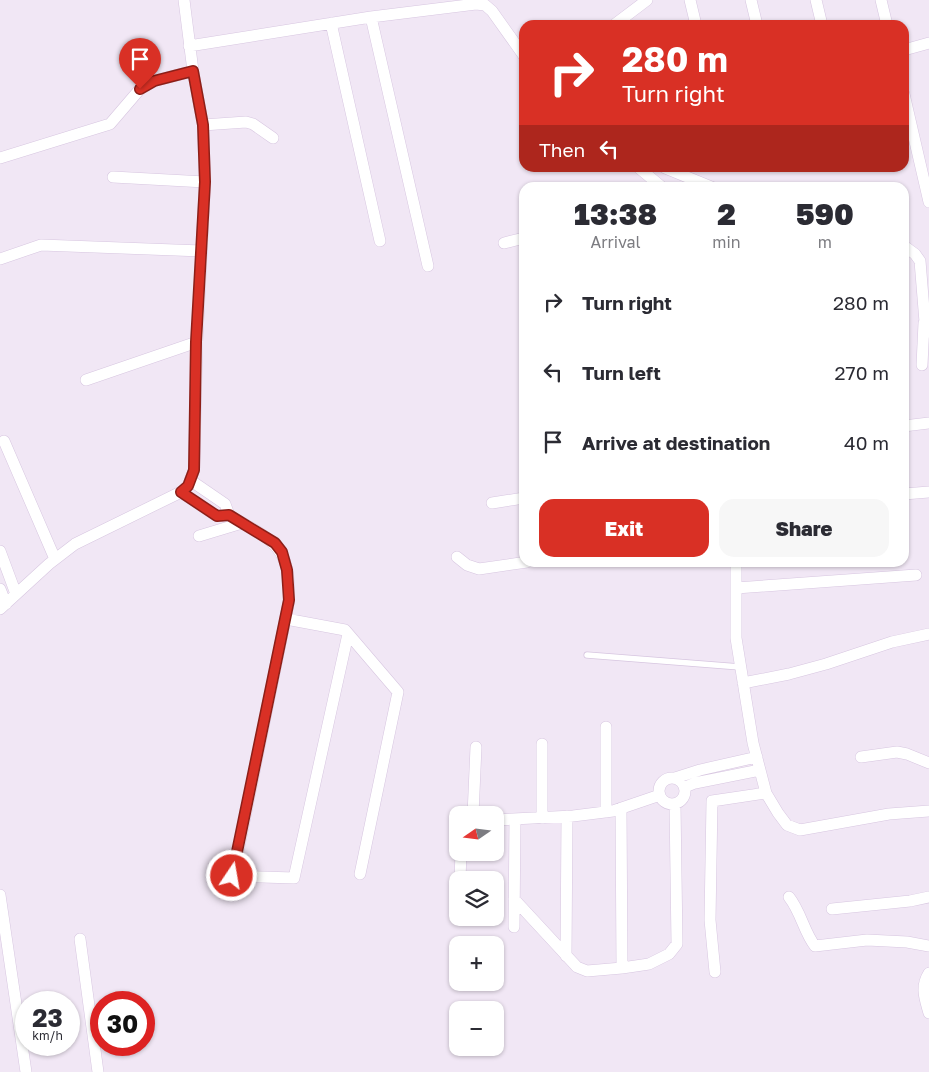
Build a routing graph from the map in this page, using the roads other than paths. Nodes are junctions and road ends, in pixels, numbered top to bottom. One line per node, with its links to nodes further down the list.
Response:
1 (184, 0): 16 (street)
2 (647, 0): 9 (street)
3 (690, 0): 10 (street)
4 (752, 0): 11 (street)
5 (816, 0): 12 (street)
6 (882, 0): 13 (street)
7 (432, 4): 8 (street); 17 (street)
8 (371, 17): 14 (street); 37 (street)
9 (628, 20)
10 (695, 20)
11 (756, 20)
12 (821, 20)
13 (887, 20)
14 (330, 23): 16 (street); 32 (street)
15 (929, 43): 18 (street)
16 (189, 46): 19 (street)
17 (519, 49)
18 (909, 49)
19 (193, 71): 21 (street); 23 (street)
20 (909, 116): 30 (street)
21 (203, 125): 22 (street); 27 (street)
22 (273, 138)
23 (0, 158)
24 (644, 172): 28 (street)
25 (674, 172): 29 (street)
26 (112, 177): 27 (street)
27 (205, 182): 35 (street)
28 (655, 182)
29 (699, 182)
30 (929, 202)
31 (519, 239): 33 (street)
32 (380, 241)
33 (504, 243)
34 (909, 250): 38 (street)
35 (202, 251): 36 (street); 40 (street)
36 (0, 259)
37 (428, 266)
38 (925, 316): 39 (street); 41 (street)
39 (929, 332)
40 (196, 342): 42 (street); 46 (street)
41 (922, 365)
42 (86, 380)
43 (929, 423): 44 (street)
44 (909, 425)
45 (4, 441): 57 (street)
46 (190, 480): 47 (street); 52 (street)
47 (181, 492): 52 (street); 57 (street)
48 (929, 492): 49 (street)
49 (909, 494)
50 (519, 499): 51 (street)
51 (492, 503)
52 (229, 515): 53 (street)
53 (242, 523): 54 (street); 65 (street)
54 (199, 536)
55 (0, 551): 63 (street)
56 (457, 557): 58 (street)
57 (55, 559): 63 (street)
58 (519, 563)
59 (736, 567): 61 (street)
60 (916, 575): 61 (street)
61 (736, 588): 69 (street)
62 (0, 589): 64 (street)
63 (16, 594): 64 (street)
64 (3, 606)
65 (286, 619): 66 (street); 66 (street)
66 (348, 634): 91 (street)
67 (929, 634): 70 (street)
68 (587, 655): 69 (lane)
69 (740, 667): 70 (street)
70 (743, 683): 75 (street)
71 (606, 727): 86 (street)
72 (542, 744): 88 (street)
73 (476, 747): 83 (street)
74 (861, 757): 76 (street)
75 (757, 758): 77 (street); 78 (street)
76 (929, 763)
77 (760, 770): 79 (street); 80 (street)
78 (676, 778): 79 (street); 81 (street)
79 (684, 787): 82 (street)
80 (766, 793): 85 (street); 102 (street)
81 (660, 795): 82 (street); 84 (street)
82 (675, 804): 101 (street)
83 (473, 806)
84 (621, 808): 86 (street); 101 (street)
85 (929, 811)
86 (606, 812): 87 (street)
87 (567, 816): 88 (street); 100 (street)
88 (542, 818): 89 (street)
89 (515, 819): 90 (street); 95 (street)
90 (504, 820)
91 (360, 874)
92 (0, 895): 105 (street)
93 (789, 897): 99 (street)
94 (929, 897): 96 (street)
95 (514, 899): 97 (street); 100 (street)
96 (832, 909)
97 (514, 927)
98 (80, 939): 106 (street)
99 (929, 946)
100 (566, 956): 101 (street)
101 (622, 968)
102 (715, 972)
103 (929, 973): 104 (street)
104 (929, 1013)
105 (26, 1072)
106 (98, 1072)

